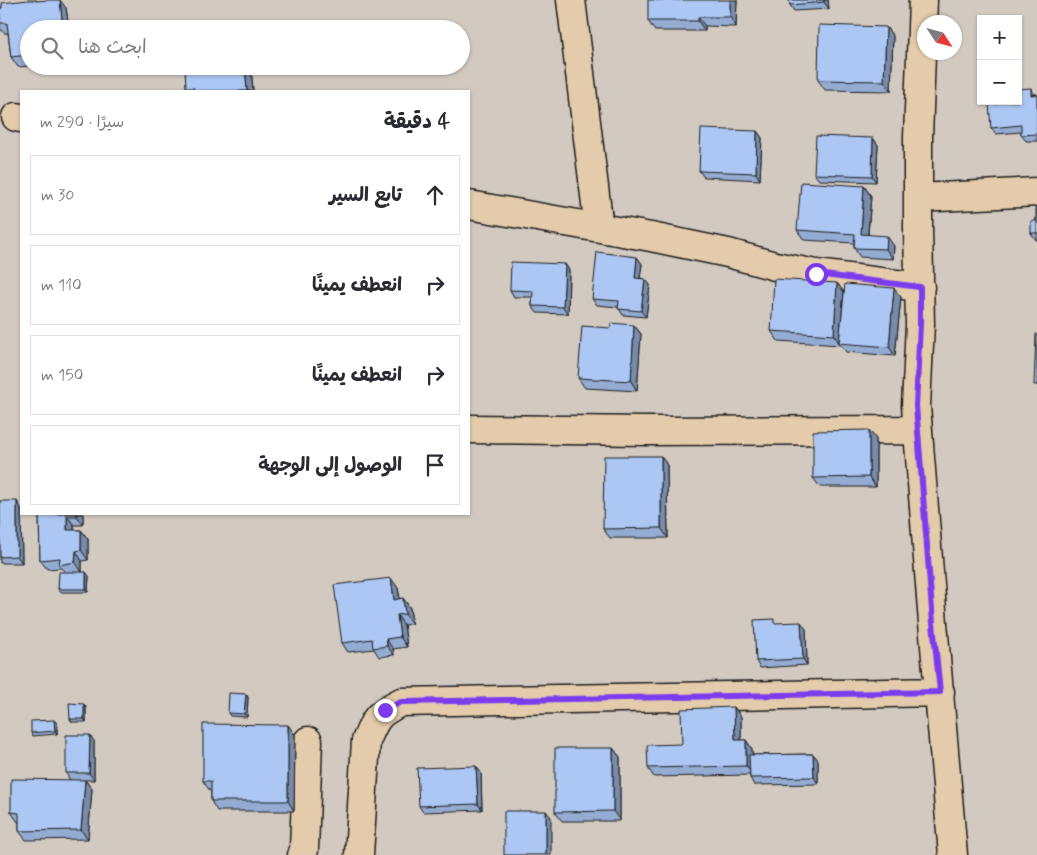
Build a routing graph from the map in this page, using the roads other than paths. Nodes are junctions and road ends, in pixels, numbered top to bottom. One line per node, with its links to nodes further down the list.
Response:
1 (571, 0): 6 (street)
2 (923, 0): 4 (street)
3 (1037, 192): 4 (street)
4 (918, 198): 7 (street)
5 (470, 205): 6 (street)
6 (599, 228): 7 (street)
7 (920, 287): 9 (street)
8 (470, 429): 9 (street)
9 (918, 430): 10 (street)
10 (940, 692): 13 (street); 14 (street)
11 (308, 741): 12 (street)
12 (302, 855)
13 (359, 855)
14 (953, 855)

